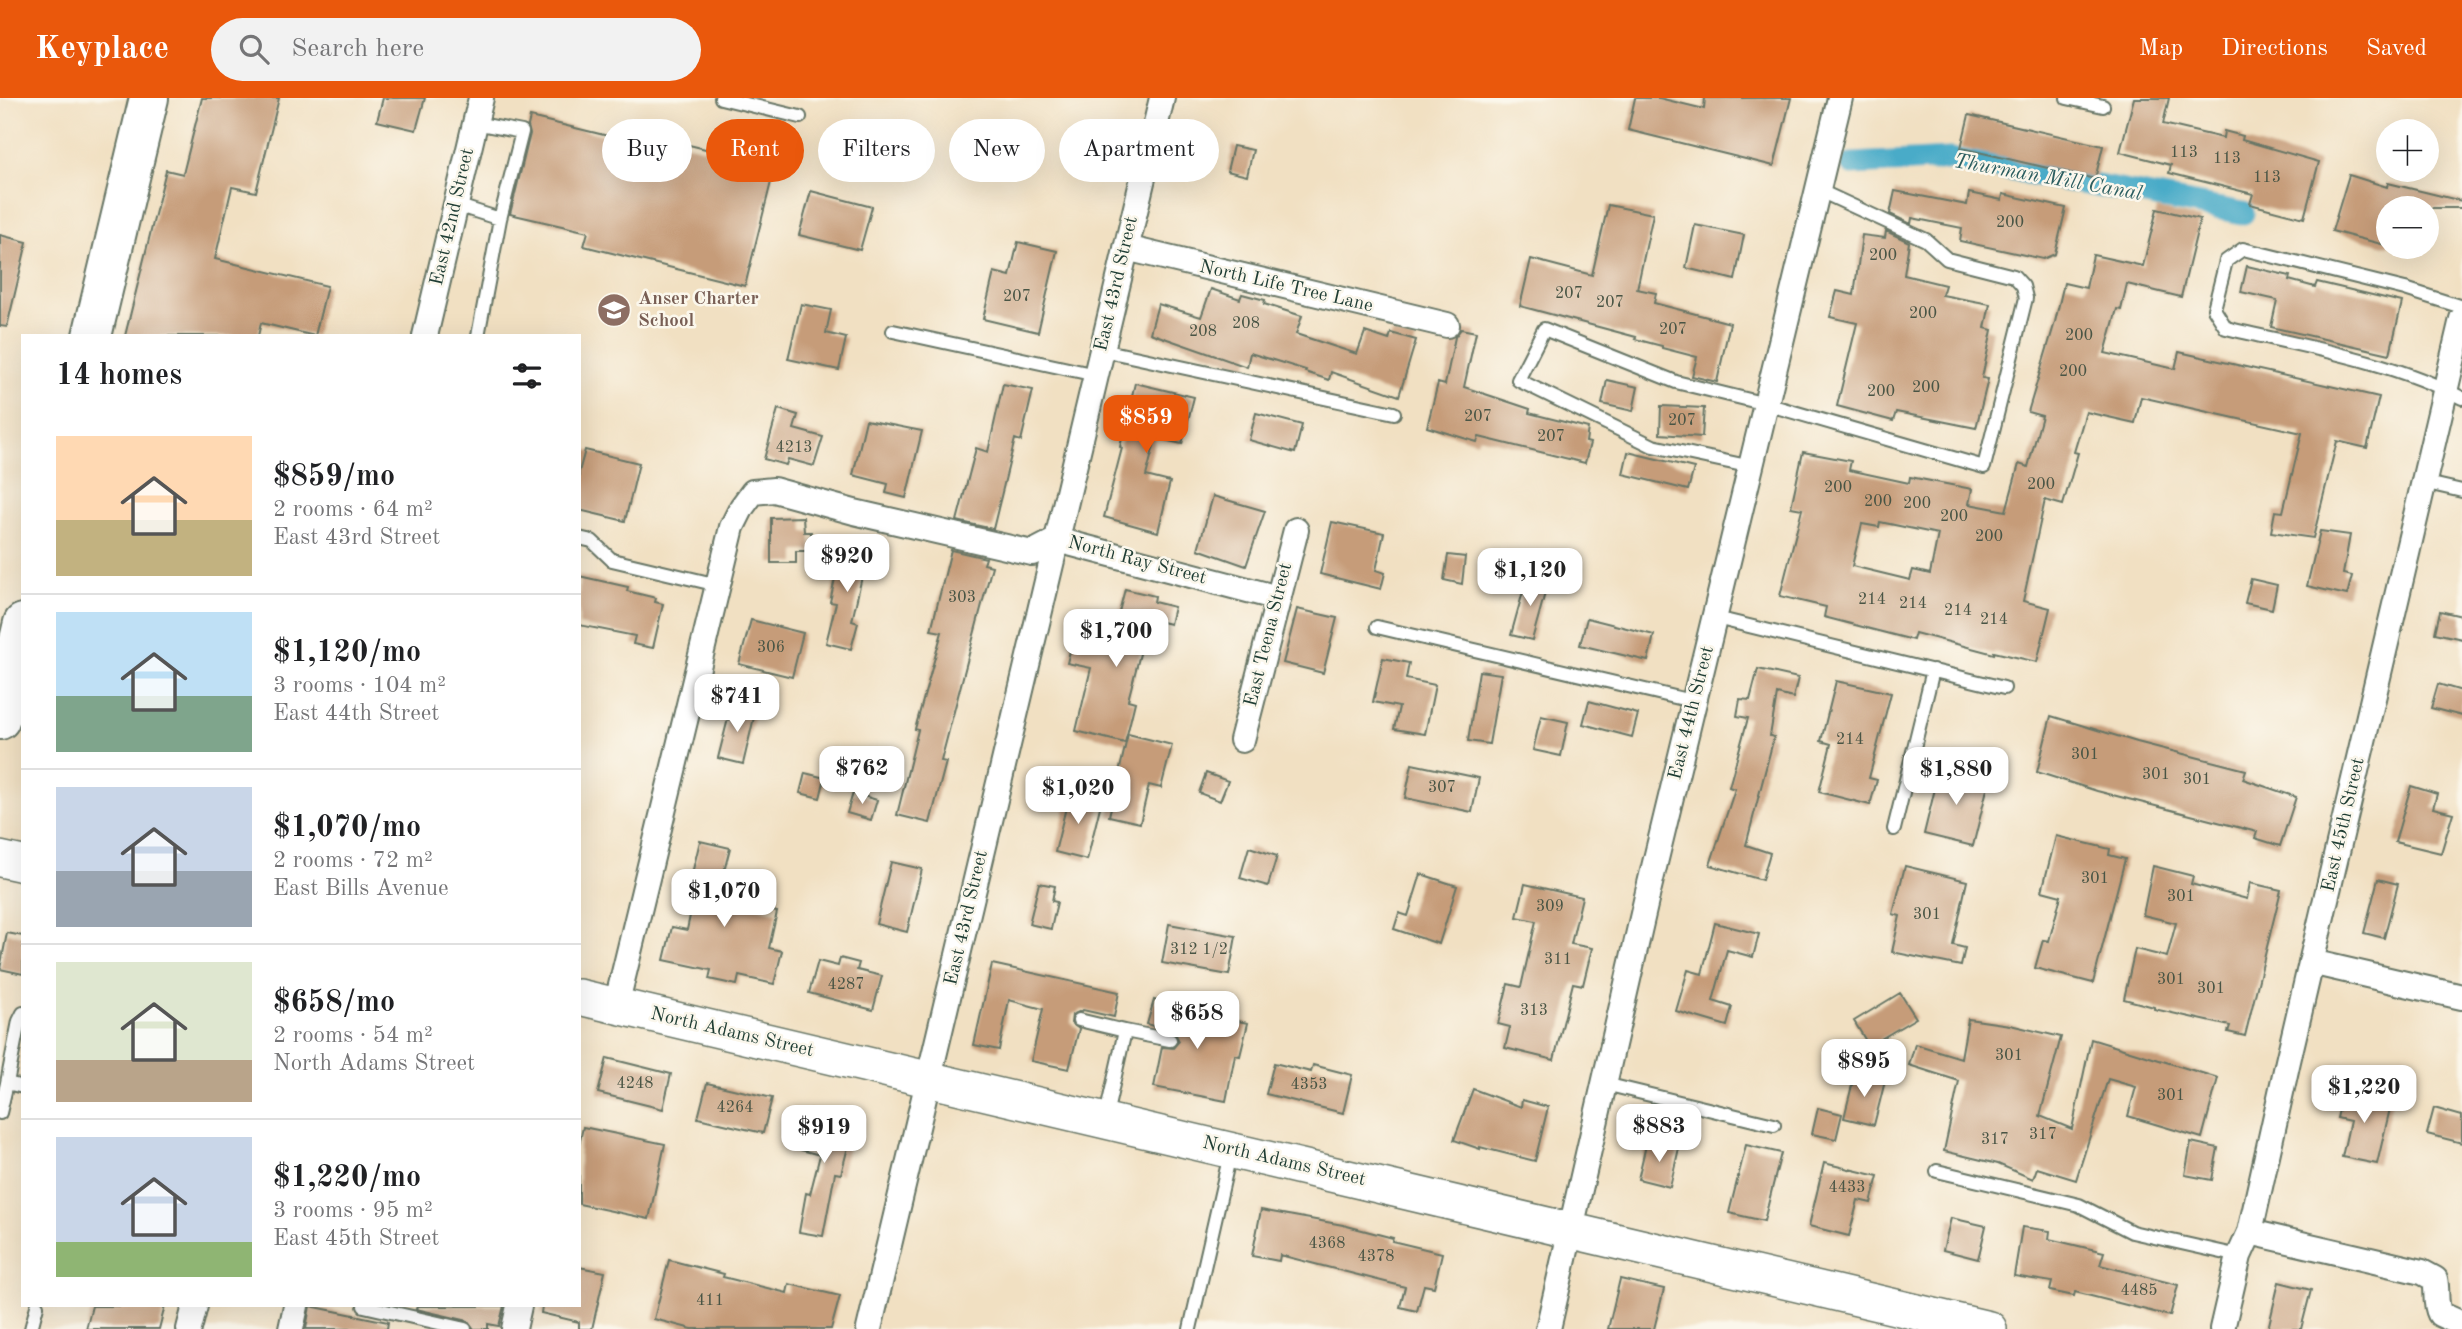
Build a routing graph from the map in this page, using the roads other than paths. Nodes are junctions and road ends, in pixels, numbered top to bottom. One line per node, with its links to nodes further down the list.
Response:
1 (149, 98): 18 (main road)
2 (481, 98): 9 (street, East 42nd Street)
3 (721, 98): 8 (lane)
4 (1162, 98): 13 (street, East 43rd Street)
5 (1840, 98): 10 (street, East 44th Street)
6 (2067, 98): 7 (lane)
7 (2103, 106)
8 (800, 117)
9 (475, 123): 11 (street, East 42nd Street); 12 (lane)
10 (1818, 190): 24 (street, East 44th Street); 24 (lane)
11 (456, 205): 12 (lane); 19 (street, East 42nd Street)
12 (500, 219): 20 (lane)
13 (1126, 248): 16 (street, North Life Tree Lane); 21 (street, East 43rd Street)
14 (2462, 307): 23 (lane)
15 (2462, 319): 23 (street, East 45th Street)
16 (1447, 325)
17 (893, 331): 22 (lane)
18 (92, 334)
19 (425, 334)
20 (478, 334)
21 (1102, 350): 22 (street, East 43rd Street); 25 (lane)
22 (1096, 375): 31 (street, East 43rd Street)
23 (2454, 394): 27 (street, East 45th Street)
24 (1766, 404): 26 (street, East 44th Street); 26 (lane)
25 (1394, 413)
26 (1752, 467): 34 (street, East 44th Street)
27 (2423, 482): 28 (lane); 45 (street, East 45th Street)
28 (2462, 491)
29 (1296, 530): 33 (street, East Teena Street)
30 (581, 538): 32 (lane)
31 (1057, 540): 32 (street, North Ray Street); 33 (street, North Ray Street); 53 (street, East 43rd Street)
32 (718, 585): 48 (street)
33 (1278, 598): 41 (street, East Teena Street)
34 (1716, 618): 37 (lane); 39 (street, East 44th Street)
35 (1377, 627): 39 (lane)
36 (21, 631): 40 (main road)
37 (1933, 670): 38 (lane); 42 (lane)
38 (2004, 688)
39 (1696, 702): 55 (street, East 44th Street)
40 (0, 720)
41 (1242, 740)
42 (1894, 829)
43 (0, 859): 44 (street)
44 (21, 864)
45 (2311, 962): 47 (street); 63 (street, East 45th Street)
46 (581, 997): 48 (street, North Adams Street)
47 (2462, 997)
48 (616, 1006): 53 (street, North Adams Street)
49 (1079, 1020): 51 (lane)
50 (21, 1022): 54 (lane)
51 (1125, 1031): 52 (lane); 58 (lane)
52 (1170, 1040)
53 (928, 1079): 58 (street, North Adams Street); 76 (street, East 43rd Street)
54 (7, 1083): 56 (lane); 57 (lane)
55 (1605, 1084): 59 (lane); 62 (street, East 44th Street)
56 (21, 1086)
57 (0, 1113)
58 (1105, 1121): 60 (street, North Adams Street)
59 (1773, 1125)
60 (1231, 1150): 62 (street, North Adams Street); 77 (lane)
61 (1937, 1171): 64 (lane)
62 (1572, 1230): 78 (street, East 44th Street); 79 (street, North Adams Street)
63 (2250, 1232): 64 (street, East 45th Street); 70 (street)
64 (2239, 1256): 80 (street, East 45th Street)
65 (37, 1307): 71 (lane)
66 (195, 1307): 72 (street)
67 (296, 1307): 73 (street)
68 (368, 1307): 74 (lane)
69 (519, 1307): 75 (street)
70 (2462, 1324)
71 (31, 1329)
72 (189, 1329)
73 (291, 1329)
74 (465, 1329)
75 (514, 1329)
76 (869, 1329)
77 (1190, 1329)
78 (1548, 1329)
79 (1989, 1329)
80 (2222, 1329)

